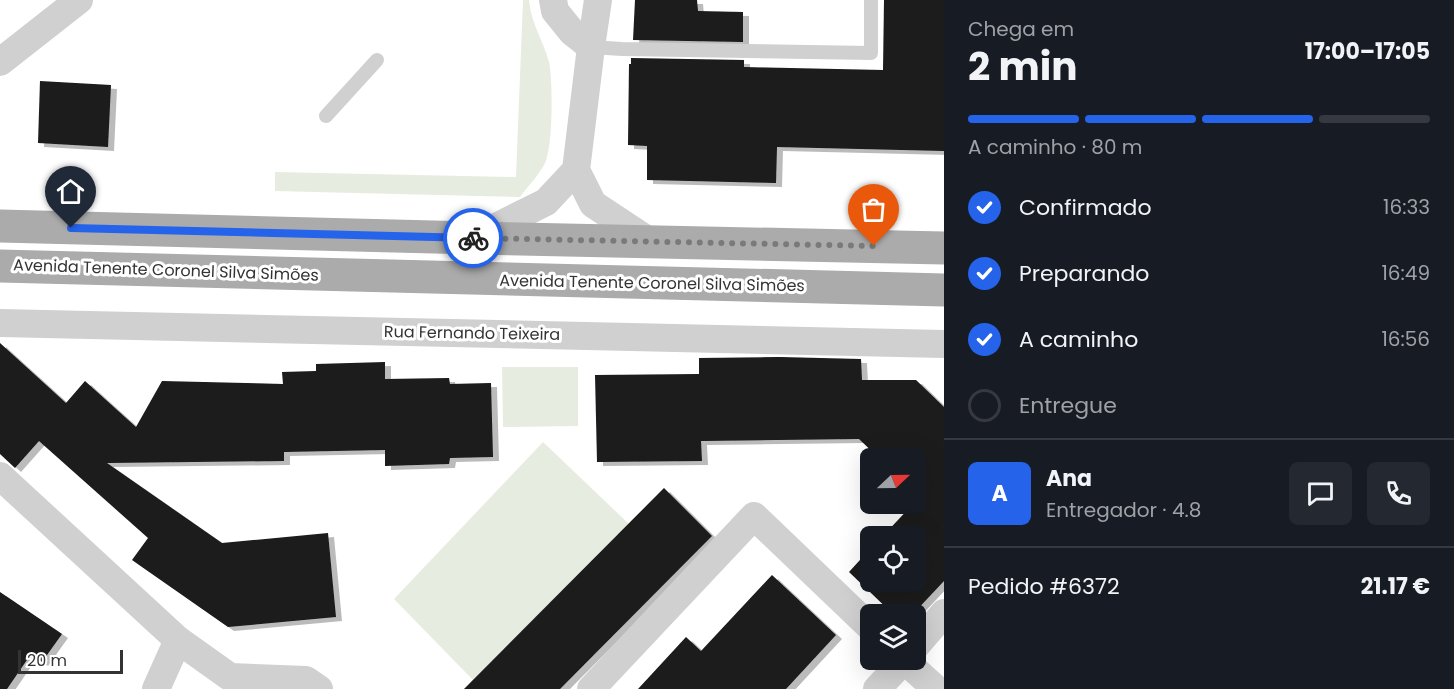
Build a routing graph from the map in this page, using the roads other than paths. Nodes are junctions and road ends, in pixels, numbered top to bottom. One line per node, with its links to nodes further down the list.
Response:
1 (79, 0): 7 (street)
2 (553, 0): 5 (street)
3 (598, 0): 5 (street)
4 (871, 0): 5 (lane)
5 (591, 47): 9 (street)
6 (377, 60): 8 (lane)
7 (0, 62)
8 (326, 116)
9 (576, 170): 11 (street); 12 (street)
10 (0, 226): 11 (main road)
11 (474, 238): 12 (main road)
12 (649, 241): 13 (main road)
13 (944, 248)
14 (0, 266): 15 (main road, Avenida Tenente Coronel Silva Simões)
15 (944, 290)
16 (0, 323): 17 (street, Rua Fernando Teixeira)
17 (944, 344)
18 (0, 476): 22 (street)
19 (944, 614): 21 (street)
20 (860, 617): 27 (street)
21 (926, 634)
22 (178, 640): 25 (street); 26 (street)
23 (895, 670): 28 (street)
24 (915, 670): 29 (street)
25 (156, 689)
26 (319, 689)
27 (591, 689)
28 (877, 689)
29 (936, 689)

